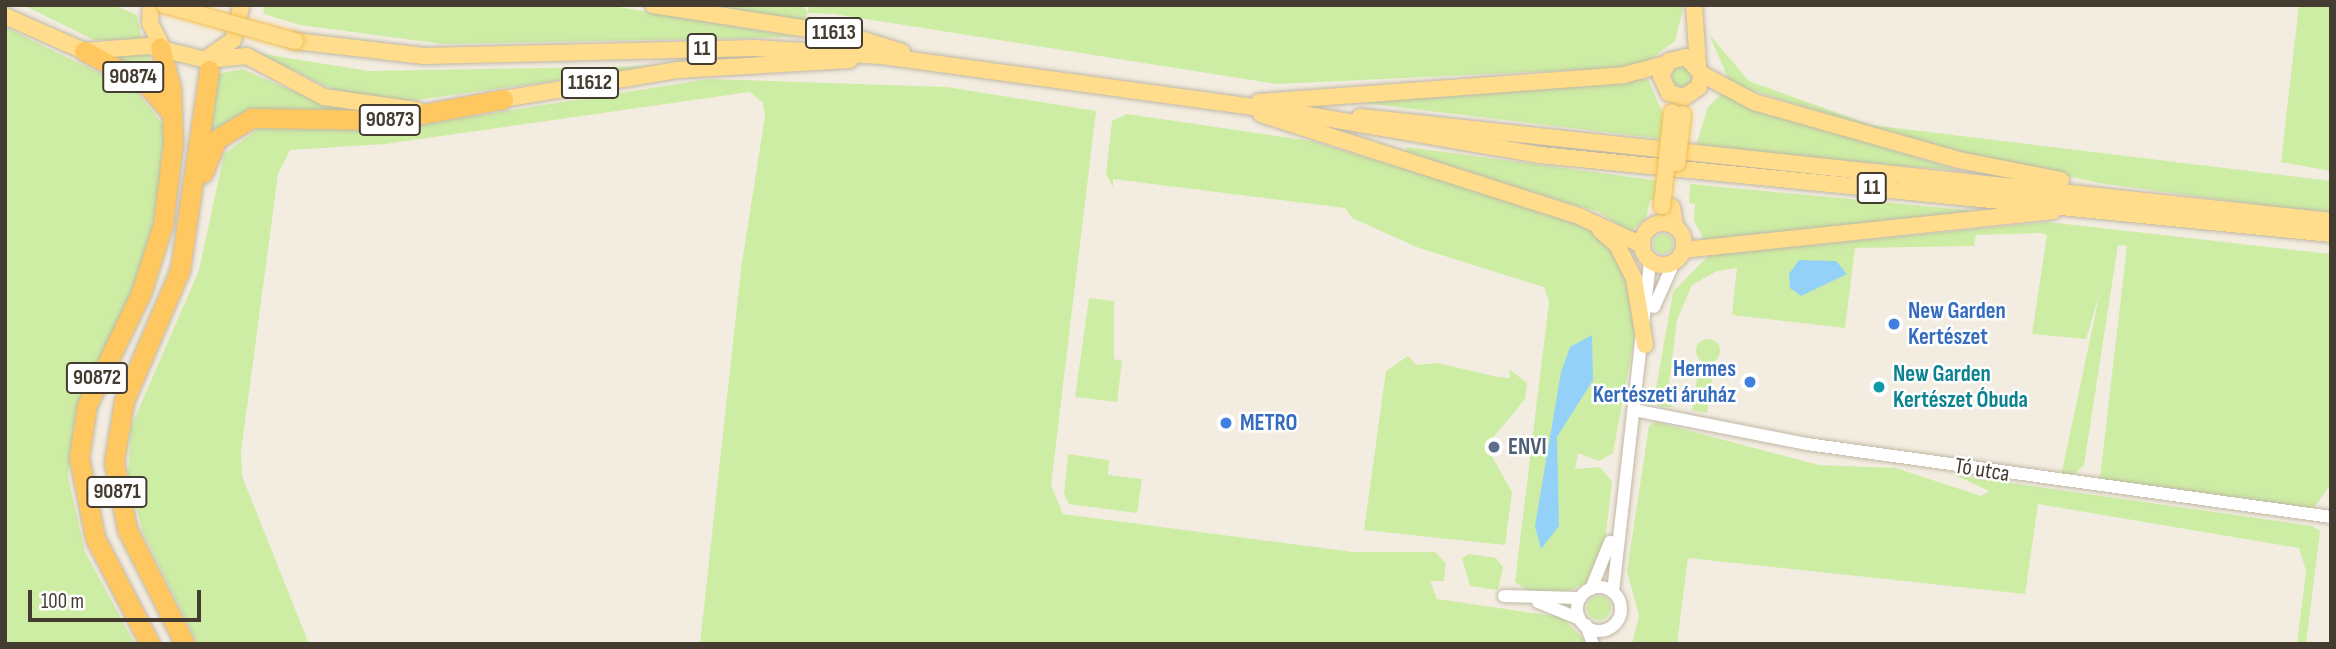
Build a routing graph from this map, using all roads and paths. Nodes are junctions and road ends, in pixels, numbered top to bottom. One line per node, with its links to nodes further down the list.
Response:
1 (142, 5): 9 (main road)
2 (151, 5): 9 (main road)
3 (162, 5): 11 (main road); 12 (main road, 11, bridge)
4 (242, 5): 15 (main road)
5 (250, 5): 15 (main road)
6 (653, 5): 13 (main road, 11613)
7 (1692, 5): 14 (main road); 16 (main road)
8 (5, 16): 10 (main road, 11612)
9 (155, 46): 10 (main road, 11612); 11 (main road, 11612); 15 (main road); 22 (highway, 90872)
10 (84, 51): 22 (highway, 90874)
11 (183, 54): 15 (main road, 11612)
12 (881, 56): 13 (main road, 11); 19 (main road, 11612)
13 (937, 62): 20 (main road, 11)
14 (1669, 62): 16 (main road); 17 (main road); 20 (main road)
15 (212, 63): 19 (main road, 11612); 25 (highway, 90871)
16 (1700, 70): 18 (main road); 23 (main road)
17 (1669, 93): 18 (main road); 21 (main road)
18 (1690, 96): 21 (main road)
19 (503, 99): 25 (highway, 90873)
20 (1239, 105): 23 (main road, 11); 26 (main road)
21 (1677, 113): 24 (main road, bridge)
22 (172, 114): 45 (highway, 90872)
23 (2089, 200): 27 (main road, 11); 30 (main road, 11); 32 (main road)
24 (1667, 207): 28 (main road); 29 (main road)
25 (192, 208): 46 (highway, 90871)
26 (1581, 217): 31 (main road); 34 (main road)
27 (2331, 221)
28 (1657, 224): 29 (main road); 31 (main road)
29 (1675, 227): 32 (main road)
30 (2331, 234)
31 (1642, 245): 33 (main road)
32 (1679, 256): 33 (main road); 34 (street)
33 (1650, 260): 34 (street)
34 (1645, 345): 35 (street)
35 (1634, 410): 36 (street); 37 (street, Tó utca)
36 (1619, 504): 38 (street); 39 (street)
37 (2331, 517)
38 (1591, 589): 39 (street); 42 (street)
39 (1613, 592): 44 (street)
40 (1504, 596): 41 (street)
41 (1524, 598): 42 (street); 43 (street)
42 (1580, 598): 43 (street)
43 (1583, 622): 44 (street); 47 (street)
44 (1609, 628): 48 (street)
45 (150, 644)
46 (185, 644)
47 (1592, 644)
48 (1605, 644)

